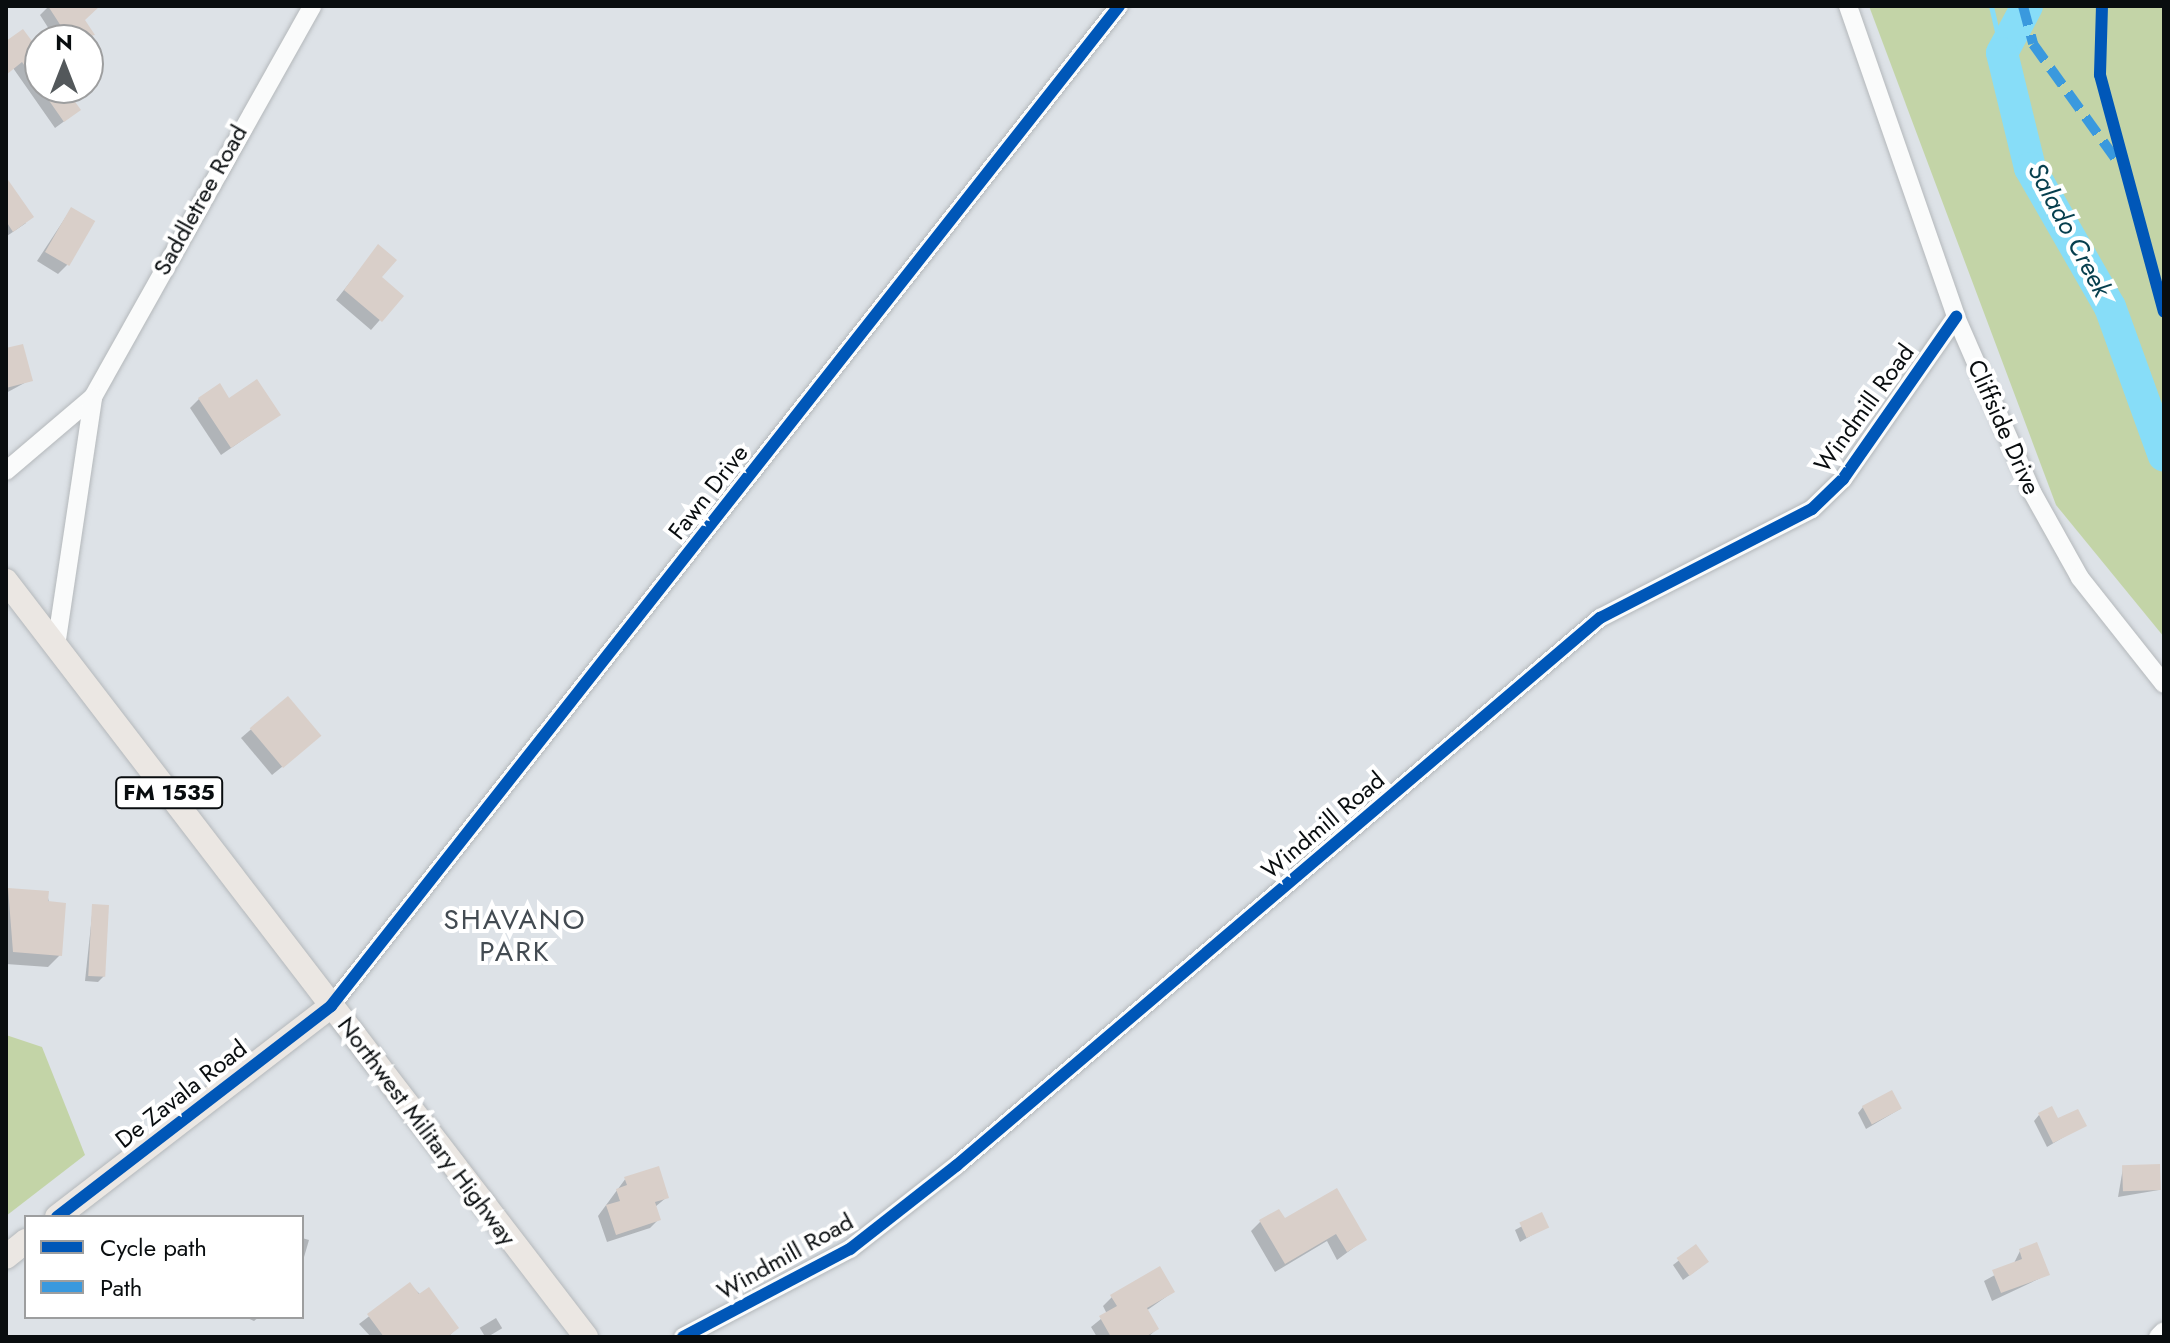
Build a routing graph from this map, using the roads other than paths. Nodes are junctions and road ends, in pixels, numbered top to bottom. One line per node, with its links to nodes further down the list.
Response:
1 (312, 6): 5 (street, Saddletree Road)
2 (1119, 6): 10 (street, Fawn Drive)
3 (1848, 6): 4 (street, Cliffside Drive)
4 (1956, 317): 9 (street, Cliffside Drive); 16 (street, Windmill Road)
5 (93, 397): 6 (street, Saddletree Road); 8 (street, Saddletree Road)
6 (6, 471)
7 (6, 581): 8 (main road, Northwest Military Highway / FM 1535)
8 (56, 646): 10 (main road, Northwest Military Highway / FM 1535)
9 (2164, 684)
10 (331, 1006): 11 (main road, De Zavala Road); 15 (main road, Northwest Military Highway / FM 1535)
11 (60, 1215)
12 (24, 1243): 13 (main road)
13 (6, 1257)
14 (2164, 1331): 17 (street)
15 (586, 1337)
16 (683, 1337)
17 (2158, 1337)

